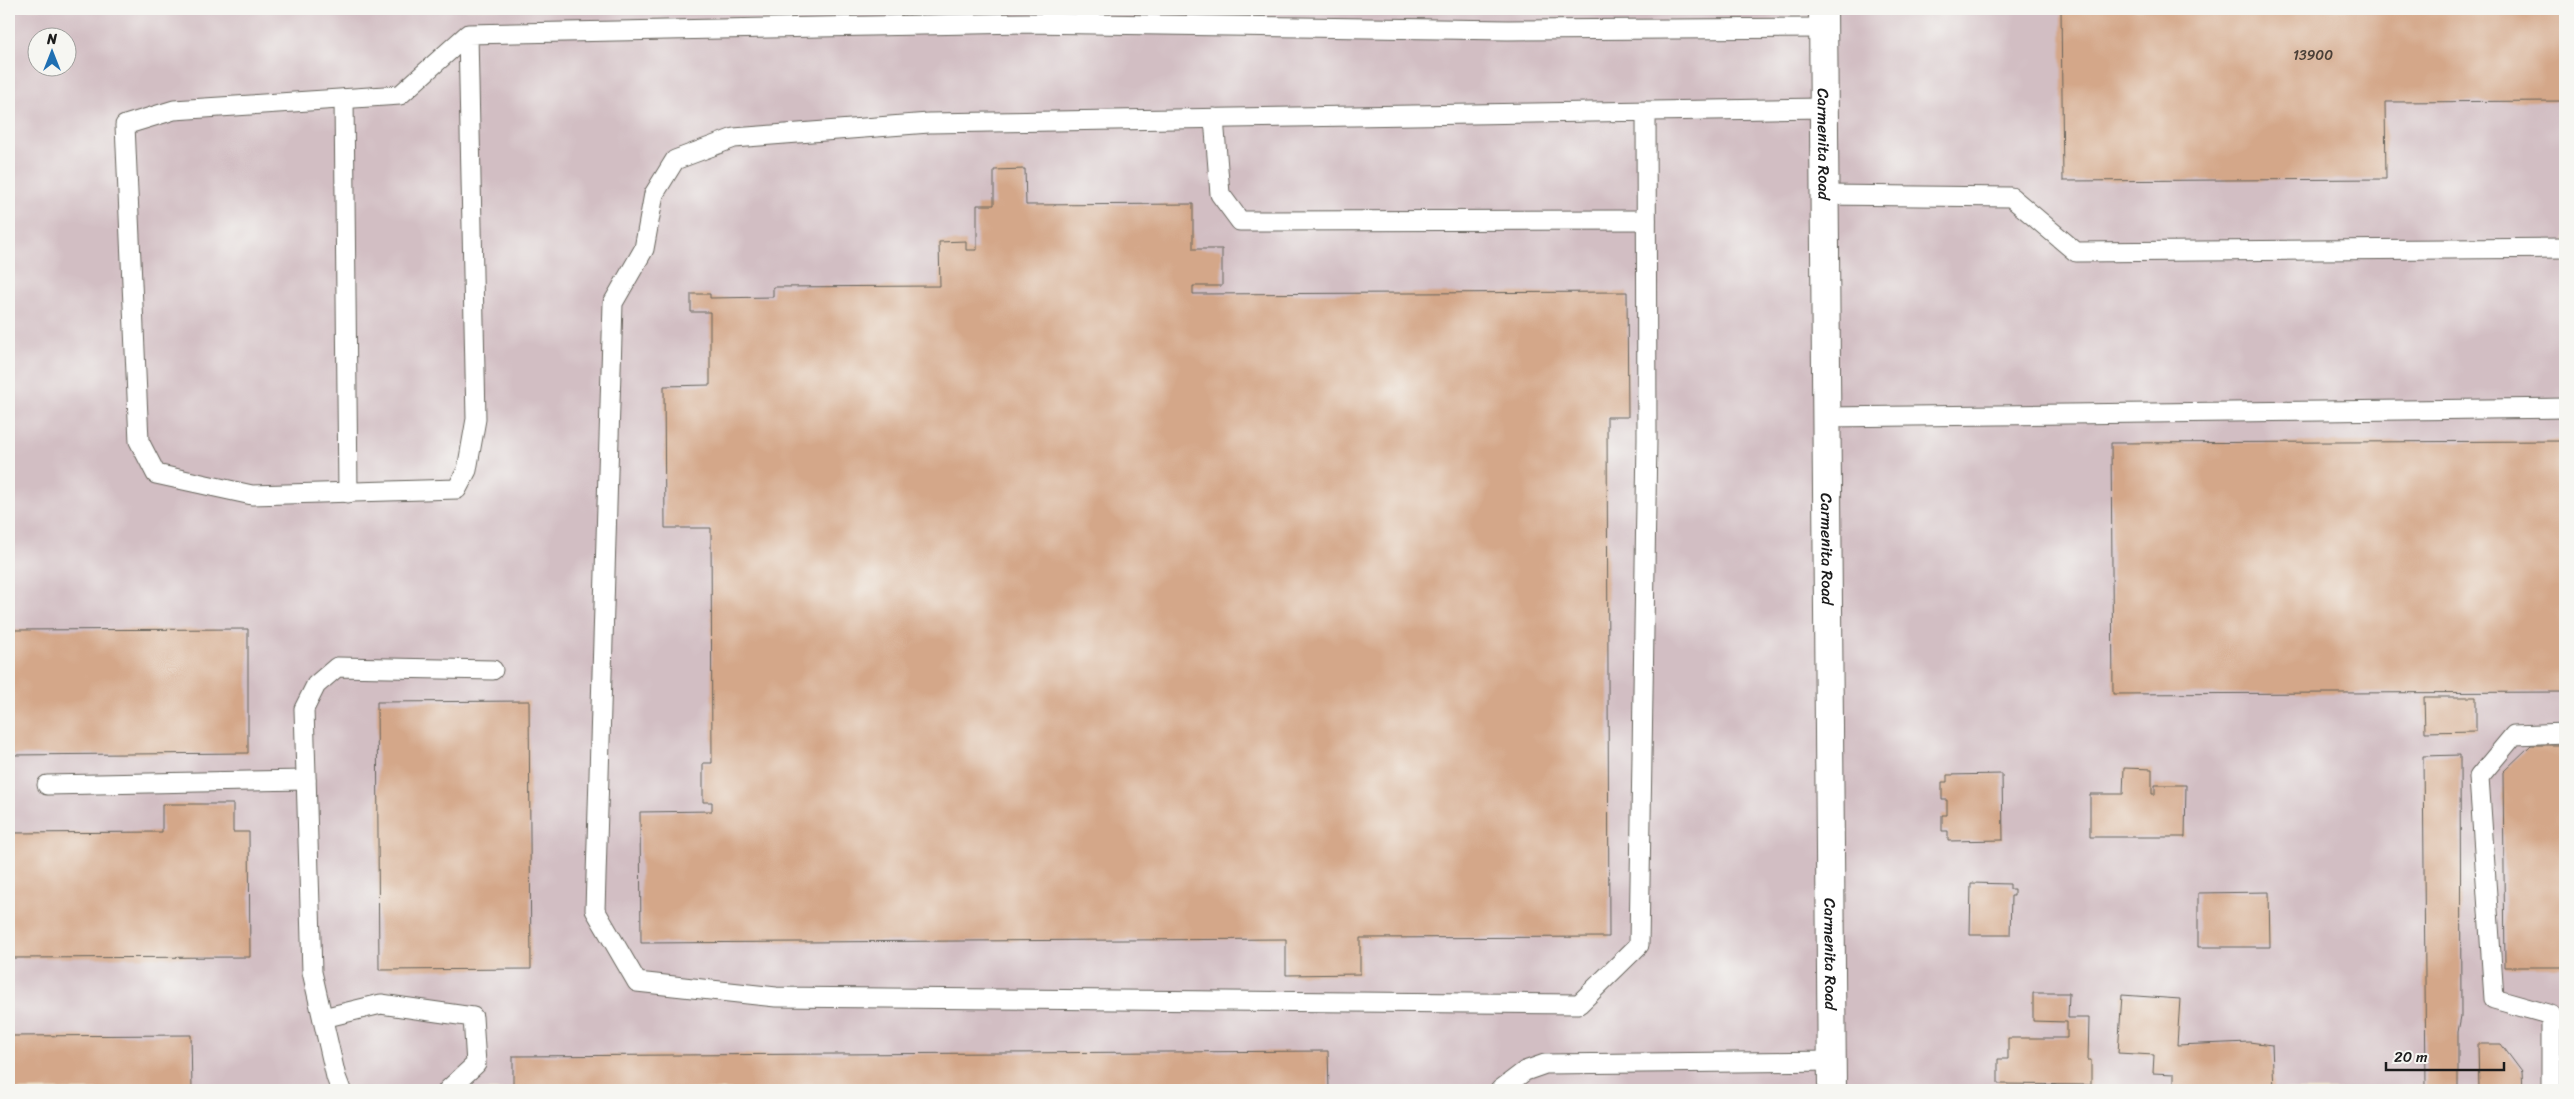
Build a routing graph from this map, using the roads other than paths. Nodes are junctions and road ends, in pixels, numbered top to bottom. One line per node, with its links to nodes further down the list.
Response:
1 (1823, 19): 2 (lane); 4 (main road, Carmenita Road)
2 (468, 34): 3 (lane); 12 (lane)
3 (344, 99): 12 (lane); 12 (lane)
4 (1824, 108): 5 (lane); 7 (main road, Carmenita Road)
5 (1646, 111): 6 (lane); 8 (lane)
6 (1214, 118): 8 (lane); 8 (lane)
7 (1825, 196): 9 (lane); 11 (main road, Carmenita Road)
8 (1646, 220)
9 (2565, 248)
10 (2565, 408): 11 (lane)
11 (1827, 417): 18 (main road, Carmenita Road)
12 (348, 493)
13 (493, 670): 15 (lane)
14 (2565, 733): 23 (lane)
15 (306, 780): 16 (lane); 17 (lane)
16 (47, 785)
17 (323, 1018): 19 (lane); 20 (lane)
18 (1832, 1061): 21 (lane); 22 (main road, Carmenita Road)
19 (341, 1090)
20 (448, 1090)
21 (1500, 1090)
22 (1832, 1090)
23 (2551, 1090)

